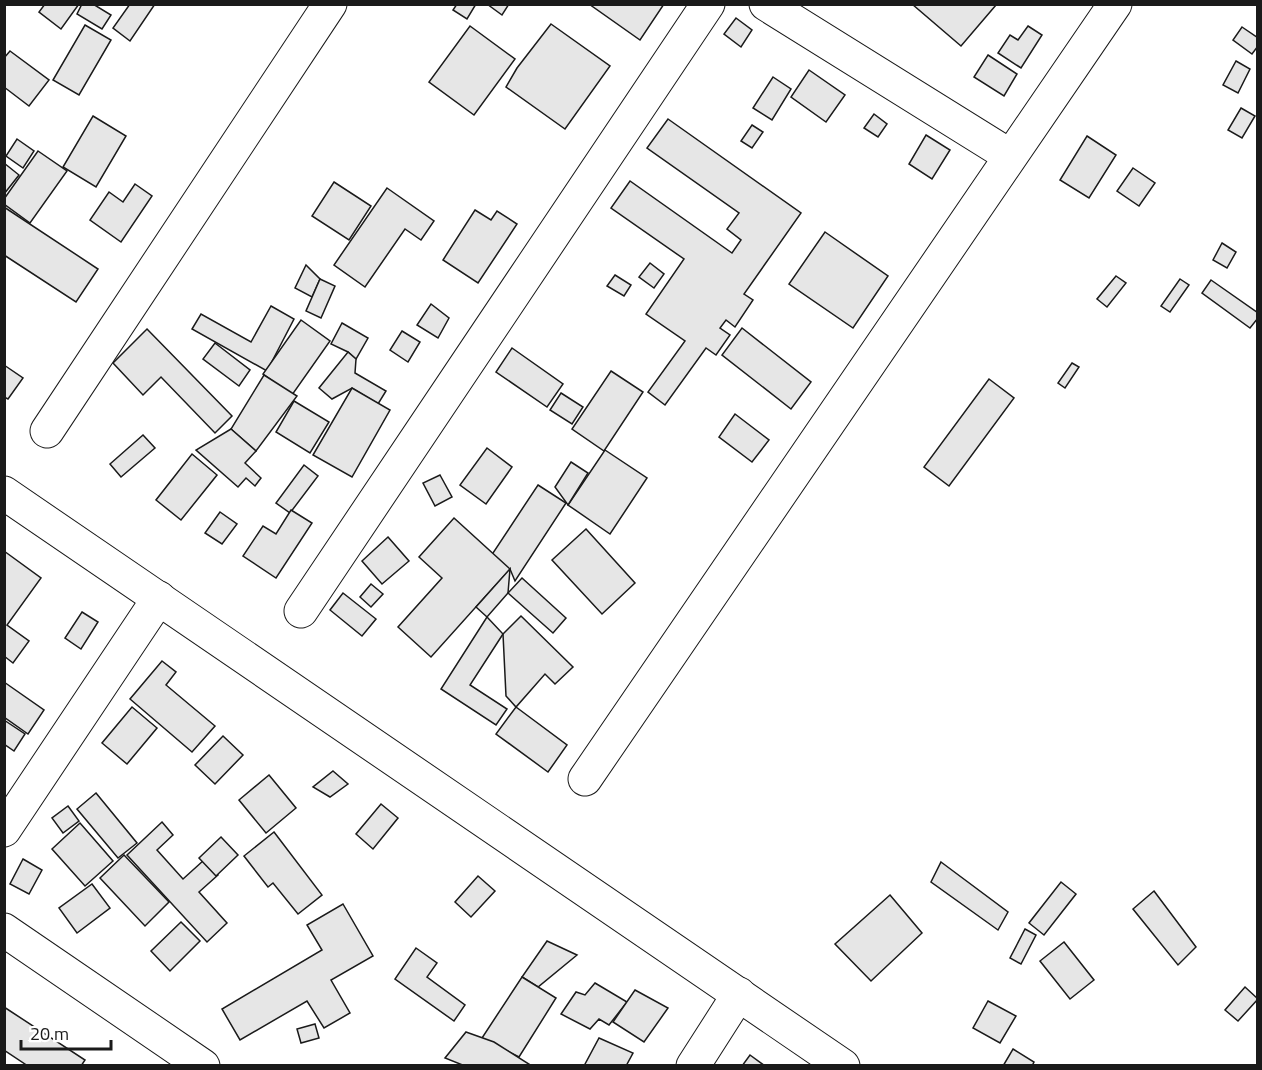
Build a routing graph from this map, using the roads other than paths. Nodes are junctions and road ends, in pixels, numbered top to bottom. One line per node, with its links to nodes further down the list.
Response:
1 (330, 4): 6 (street)
2 (708, 4): 9 (street)
3 (766, 4): 5 (street)
4 (1115, 4): 5 (street)
5 (1010, 156): 10 (street)
6 (47, 431)
7 (4, 493): 8 (street)
8 (159, 598): 11 (street); 13 (street)
9 (301, 611)
10 (585, 778)
11 (4, 830)
12 (4, 930): 14 (street)
13 (739, 994): 15 (street); 16 (street)
14 (204, 1065)
15 (693, 1065)
16 (843, 1065)

